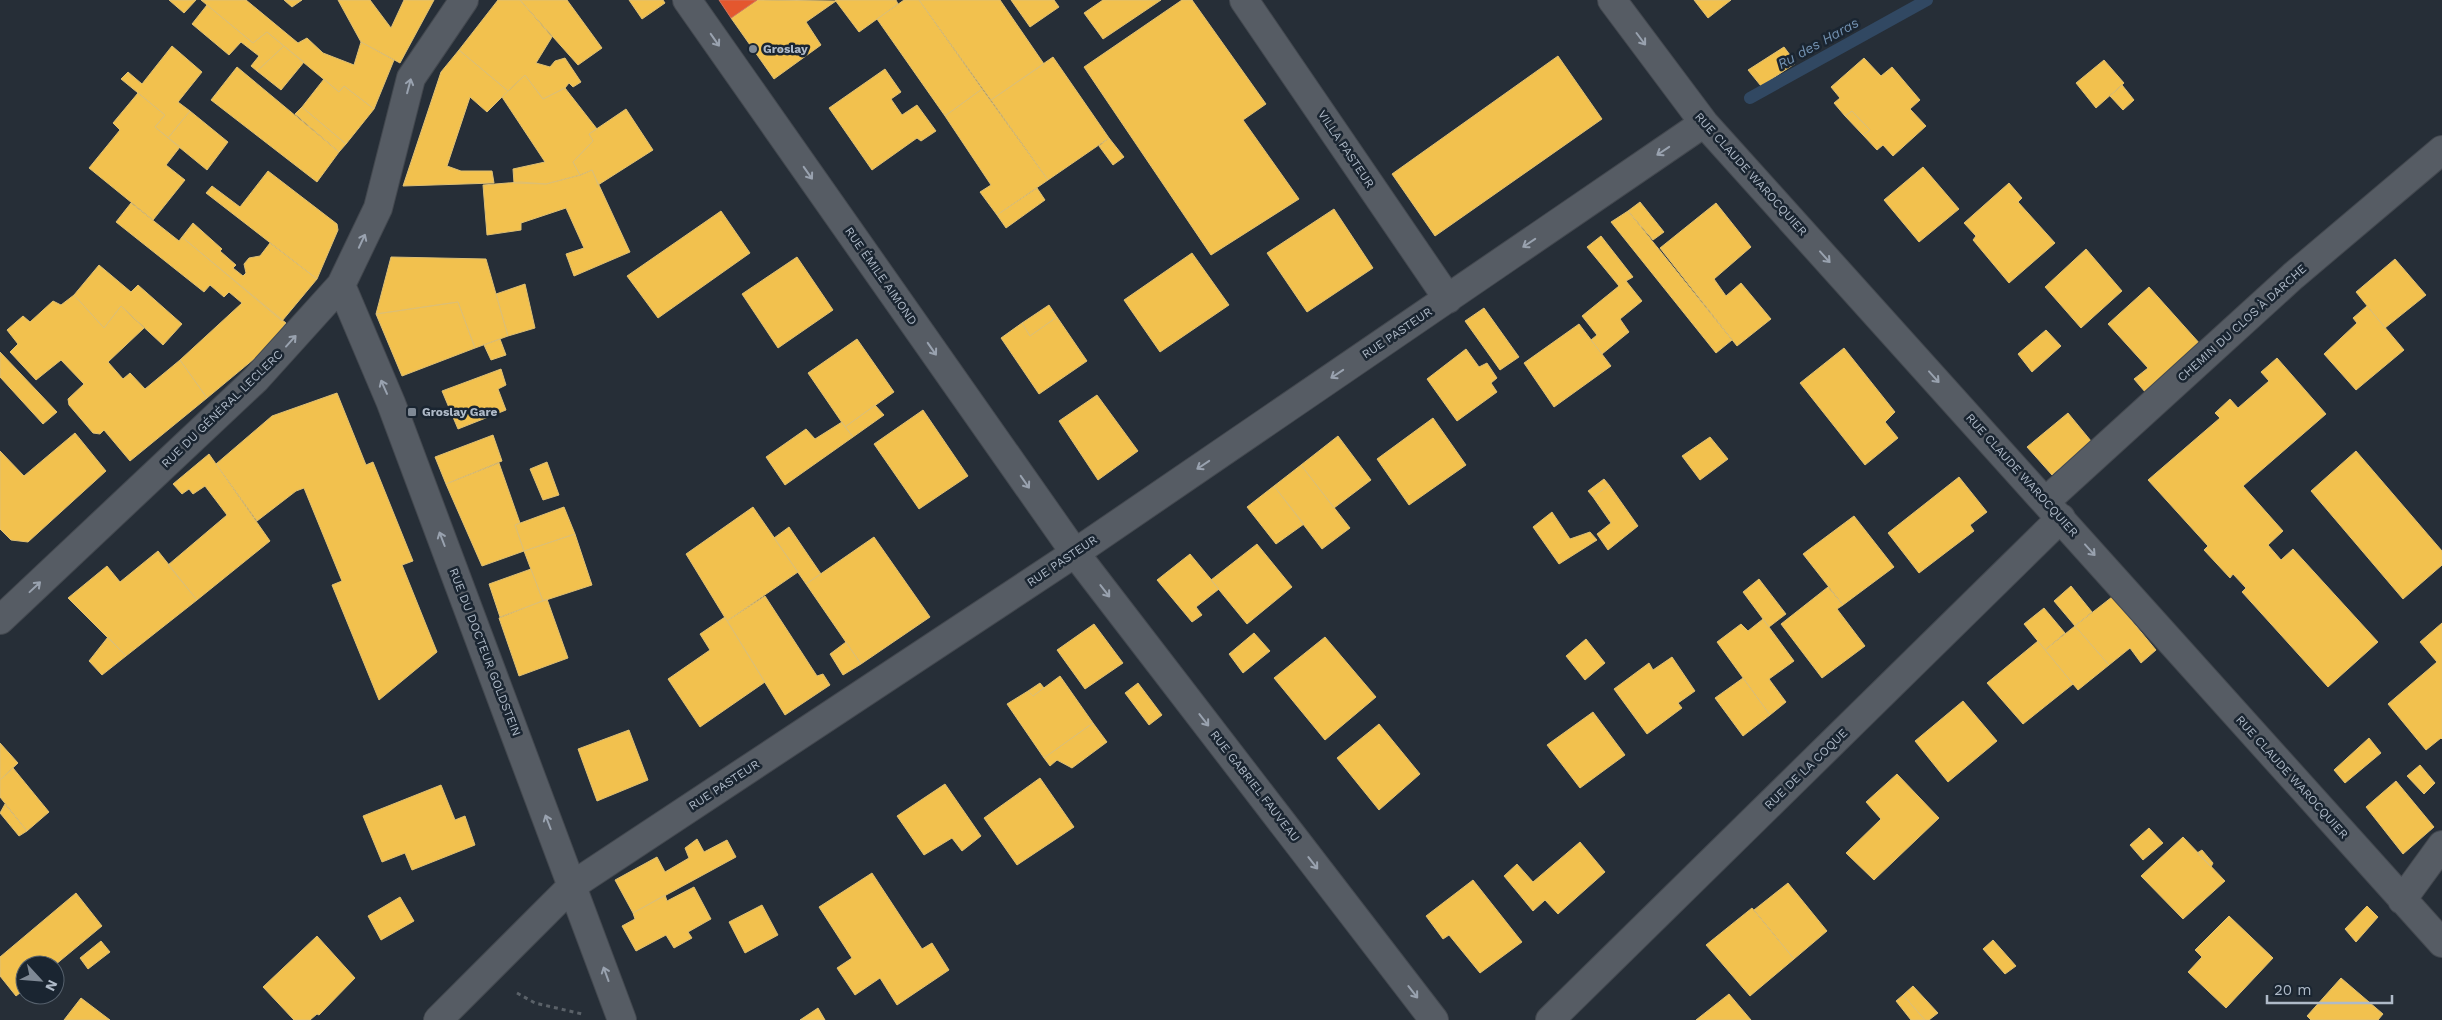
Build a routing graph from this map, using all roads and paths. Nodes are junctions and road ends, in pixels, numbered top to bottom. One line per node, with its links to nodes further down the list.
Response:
1 (464, 0): 7 (street, RUE DU GÉNÉRAL LECLERC, one-way to 1)
2 (687, 0): 10 (street, RUE ÉMILE AIMOND, one-way to 10)
3 (1244, 0): 8 (street, VILLA PASTEUR)
4 (1612, 0): 5 (street, RUE CLAUDE WAROCQUIER, one-way to 5)
5 (1704, 123): 8 (street, RUE PASTEUR, one-way to 8); 9 (street, RUE CLAUDE WAROCQUIER, one-way to 9)
6 (2442, 150): 9 (street, CHEMIN DU CLOS À DARCHE)
7 (342, 285): 11 (street, RUE DU GÉNÉRAL LECLERC, one-way to 7); 13 (street, RUE DU DOCTEUR GOLDSTEIN, one-way to 7)
8 (1448, 298): 10 (street, RUE PASTEUR, one-way to 10)
9 (2054, 510): 14 (street, RUE CLAUDE WAROCQUIER, one-way to 14); 20 (street, RUE DE LA COQUE)
10 (1075, 553): 13 (street, RUE PASTEUR); 19 (street, RUE GABRIEL FAUVEAU, one-way to 19)
11 (0, 620)
12 (2442, 846): 14 (street)
13 (573, 884): 16 (street, RUE PASTEUR); 17 (street, RUE DU DOCTEUR GOLDSTEIN, one-way to 13)
14 (2402, 900): 15 (street, RUE CLAUDE WAROCQUIER)
15 (2442, 943)
16 (484, 973): 17 (path); 18 (street, RUE PASTEUR)
17 (620, 1014)
18 (438, 1020)
19 (1434, 1020)
20 (1550, 1020)

